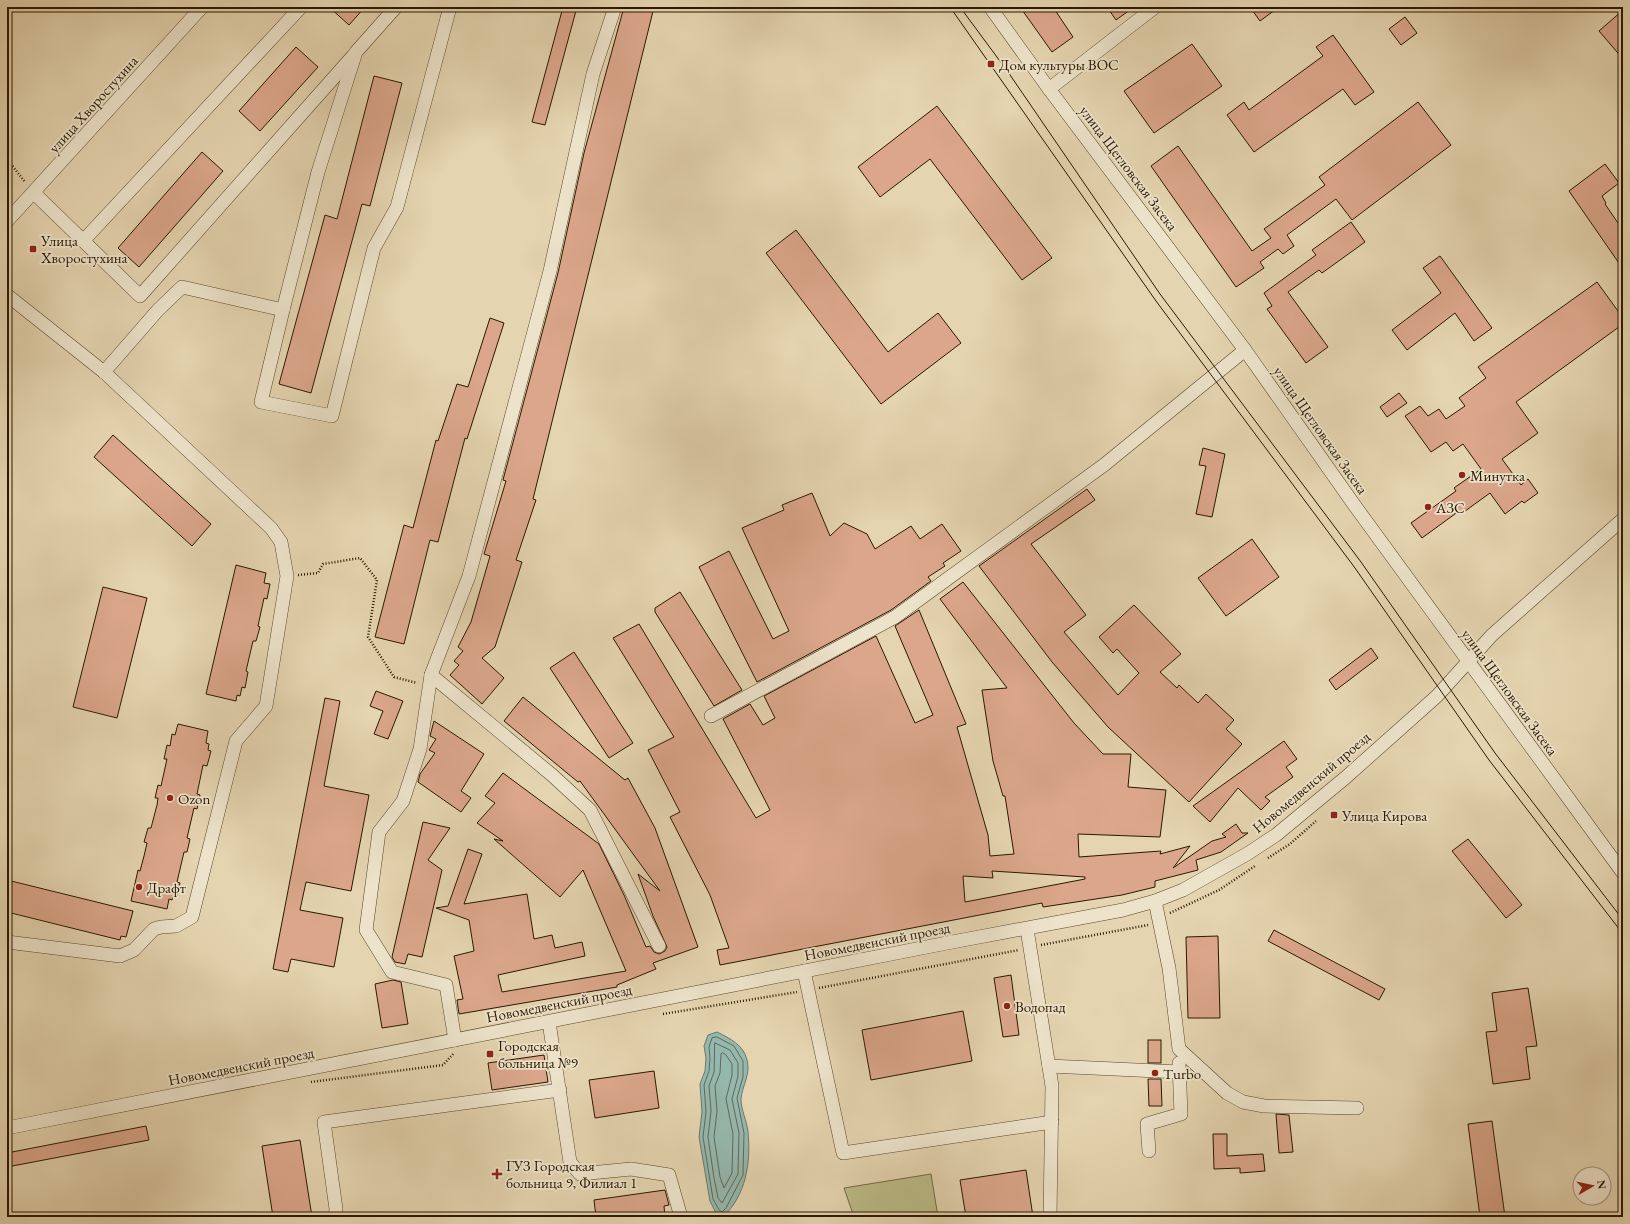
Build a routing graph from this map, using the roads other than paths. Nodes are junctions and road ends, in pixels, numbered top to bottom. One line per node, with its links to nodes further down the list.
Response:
1 (202, 7): 10 (street, улица Хворостухина)
2 (301, 7): 12 (street)
3 (396, 7): 8 (street)
4 (450, 7): 14 (street)
5 (615, 7): 19 (street)
6 (990, 7): 9 (street, улица Щегловская Засека)
7 (1156, 7): 9 (street)
8 (356, 52): 12 (street); 14 (street)
9 (1049, 89): 15 (street, улица Щегловская Засека)
10 (34, 193): 11 (street, улица Хворостухина); 12 (street)
11 (7, 221)
12 (83, 241)
13 (7, 295): 16 (street)
14 (283, 310): 16 (street)
15 (1245, 350): 18 (street, улица Щегловская Засека); 20 (street)
16 (104, 372): 24 (street)
17 (1623, 519): 18 (street, Новомедвенский проезд)
18 (1468, 662): 21 (street, улица Щегловская Засека); 22 (street, Новомедвенский проезд)
19 (430, 681): 25 (street); 28 (street)
20 (711, 716)
21 (1623, 873)
22 (1154, 901): 23 (street, Новомедвенский проезд); 29 (street)
23 (1026, 929): 26 (street, Новомедвенский проезд); 30 (street)
24 (7, 942)
25 (659, 946)
26 (804, 971): 27 (street, Новомедвенский проезд); 34 (street)
27 (549, 1022): 28 (street, Новомедвенский проезд); 32 (street)
28 (455, 1040): 35 (street, Новомедвенский проезд)
29 (1179, 1049): 31 (street); 33 (street)
30 (1049, 1066): 31 (street); 34 (street)
31 (1180, 1072): 36 (street)
32 (560, 1090): 37 (street); 38 (street)
33 (1357, 1108)
34 (1052, 1122): 39 (street)
35 (7, 1128)
36 (1149, 1151)
37 (336, 1217)
38 (681, 1217)
39 (1050, 1217)

